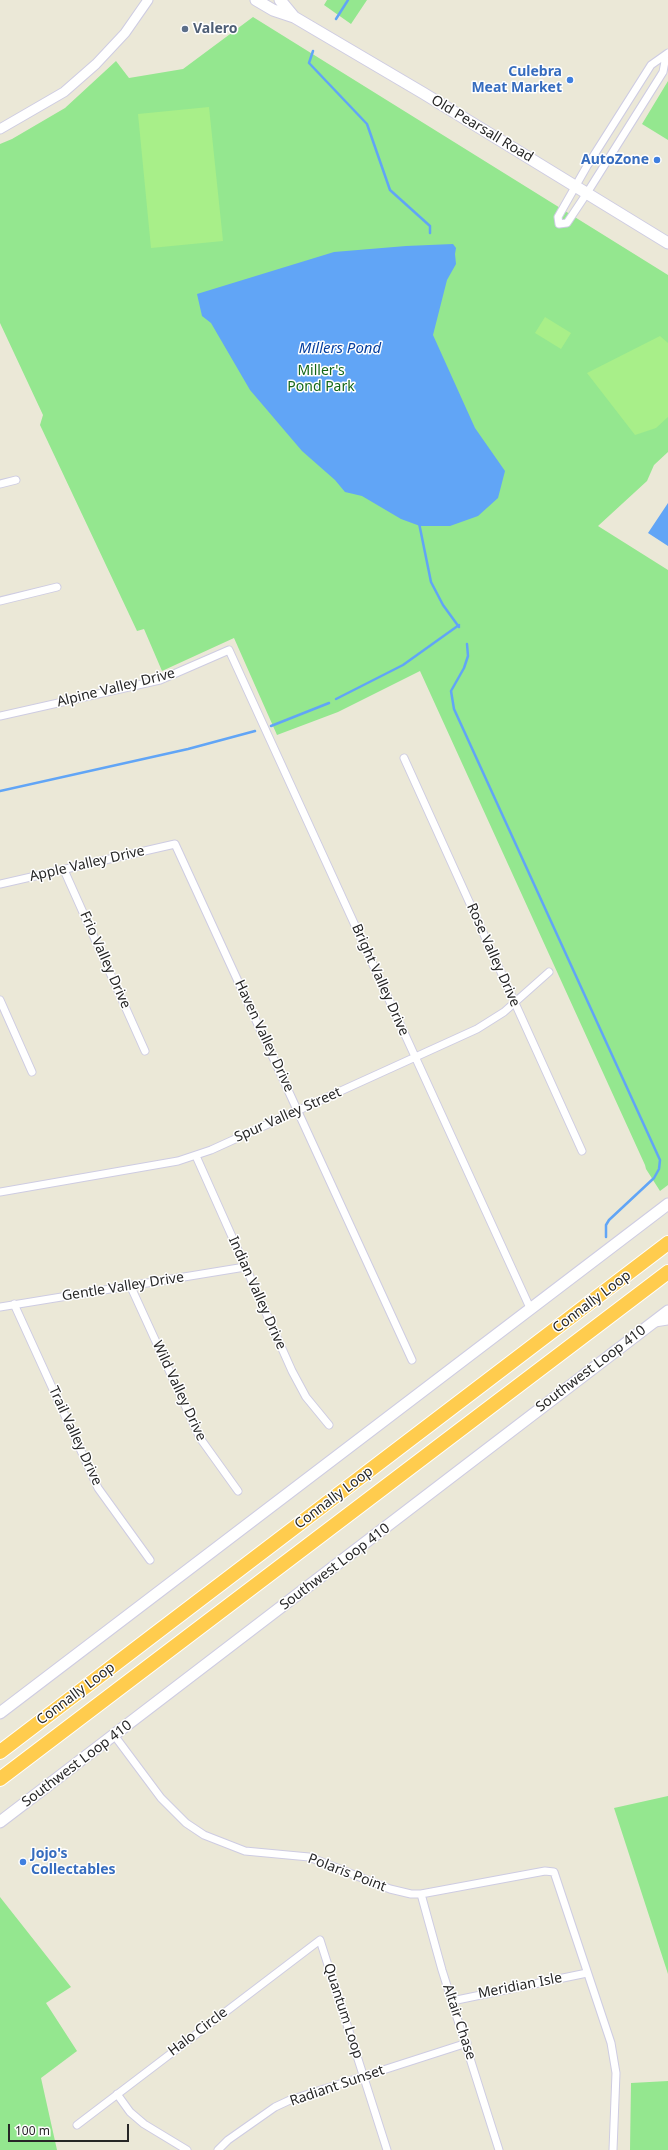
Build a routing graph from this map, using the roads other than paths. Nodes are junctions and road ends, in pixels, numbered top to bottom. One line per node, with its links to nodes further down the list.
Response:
1 (148, 0): 6 (street)
2 (256, 0): 4 (main road, Old Pearsall Road)
3 (280, 0): 4 (main road, Old Pearsall Road)
4 (294, 17): 7 (main road, Old Pearsall Road)
5 (667, 55): 7 (street); 8 (street)
6 (0, 129)
7 (576, 186): 8 (main road, Old Pearsall Road); 8 (street)
8 (587, 193): 9 (main road, Old Pearsall Road)
9 (668, 243)
10 (16, 480): 11 (street)
11 (0, 484)
12 (57, 587): 13 (street)
13 (0, 601)
14 (229, 650): 15 (street, Alpine Valley Drive); 24 (street, Bright Valley Drive)
15 (0, 716)
16 (404, 758): 22 (street, Rose Valley Drive)
17 (175, 844): 18 (street, Apple Valley Drive); 26 (street, Haven Valley Drive)
18 (64, 870): 19 (street, Apple Valley Drive); 23 (street, Frio Valley Drive)
19 (0, 884)
20 (549, 972): 22 (street, Spur Valley Street)
21 (0, 1000): 25 (street)
22 (515, 1003): 24 (street, Spur Valley Street); 27 (street, Rose Valley Drive)
23 (145, 1051)
24 (415, 1057): 26 (street, Spur Valley Street); 37 (street, Bright Valley Drive)
25 (32, 1072)
26 (299, 1111): 28 (street, Spur Valley Street); 41 (street, Haven Valley Drive)
27 (582, 1152)
28 (196, 1156): 29 (street, Spur Valley Street); 32 (street, Indian Valley Drive)
29 (0, 1192)
30 (668, 1204): 37 (main road)
31 (668, 1243): 47 (highway, Connally Loop)
32 (245, 1267): 34 (street, Gentle Valley Drive); 42 (street, Indian Valley Drive)
33 (668, 1272): 48 (highway, Connally Loop)
34 (130, 1286): 35 (street, Gentle Valley Drive); 43 (street, Wild Valley Drive)
35 (14, 1304): 36 (street, Gentle Valley Drive); 44 (street, Trail Valley Drive)
36 (0, 1307)
37 (531, 1310): 45 (main road)
38 (668, 1311): 40 (main road, Southwest Loop 410)
39 (668, 1321): 40 (street)
40 (653, 1323): 46 (main road, Southwest Loop 410)
41 (412, 1360)
42 (329, 1425)
43 (238, 1491)
44 (150, 1560)
45 (0, 1713)
46 (114, 1735): 49 (main road, Southwest Loop 410); 50 (street, Polaris Point)
47 (0, 1752)
48 (0, 1778)
49 (0, 1822)
50 (421, 1894): 52 (street, Polaris Point); 53 (street, Altair Chase)
51 (320, 1940): 55 (street, Quantum Loop); 56 (street, Halo Circle)
52 (588, 1973): 53 (street, Meridian Isle); 62 (street)
53 (452, 2001): 54 (street, Altair Chase)
54 (467, 2043): 55 (street, Radiant Sunset); 61 (street, Altair Chase)
55 (364, 2076): 59 (street, Radiant Sunset); 60 (street, Quantum Loop)
56 (117, 2094): 57 (street, Halo Circle); 58 (street)
57 (77, 2125)
58 (187, 2150)
59 (218, 2150)
60 (387, 2150)
61 (499, 2150)
62 (613, 2150)

